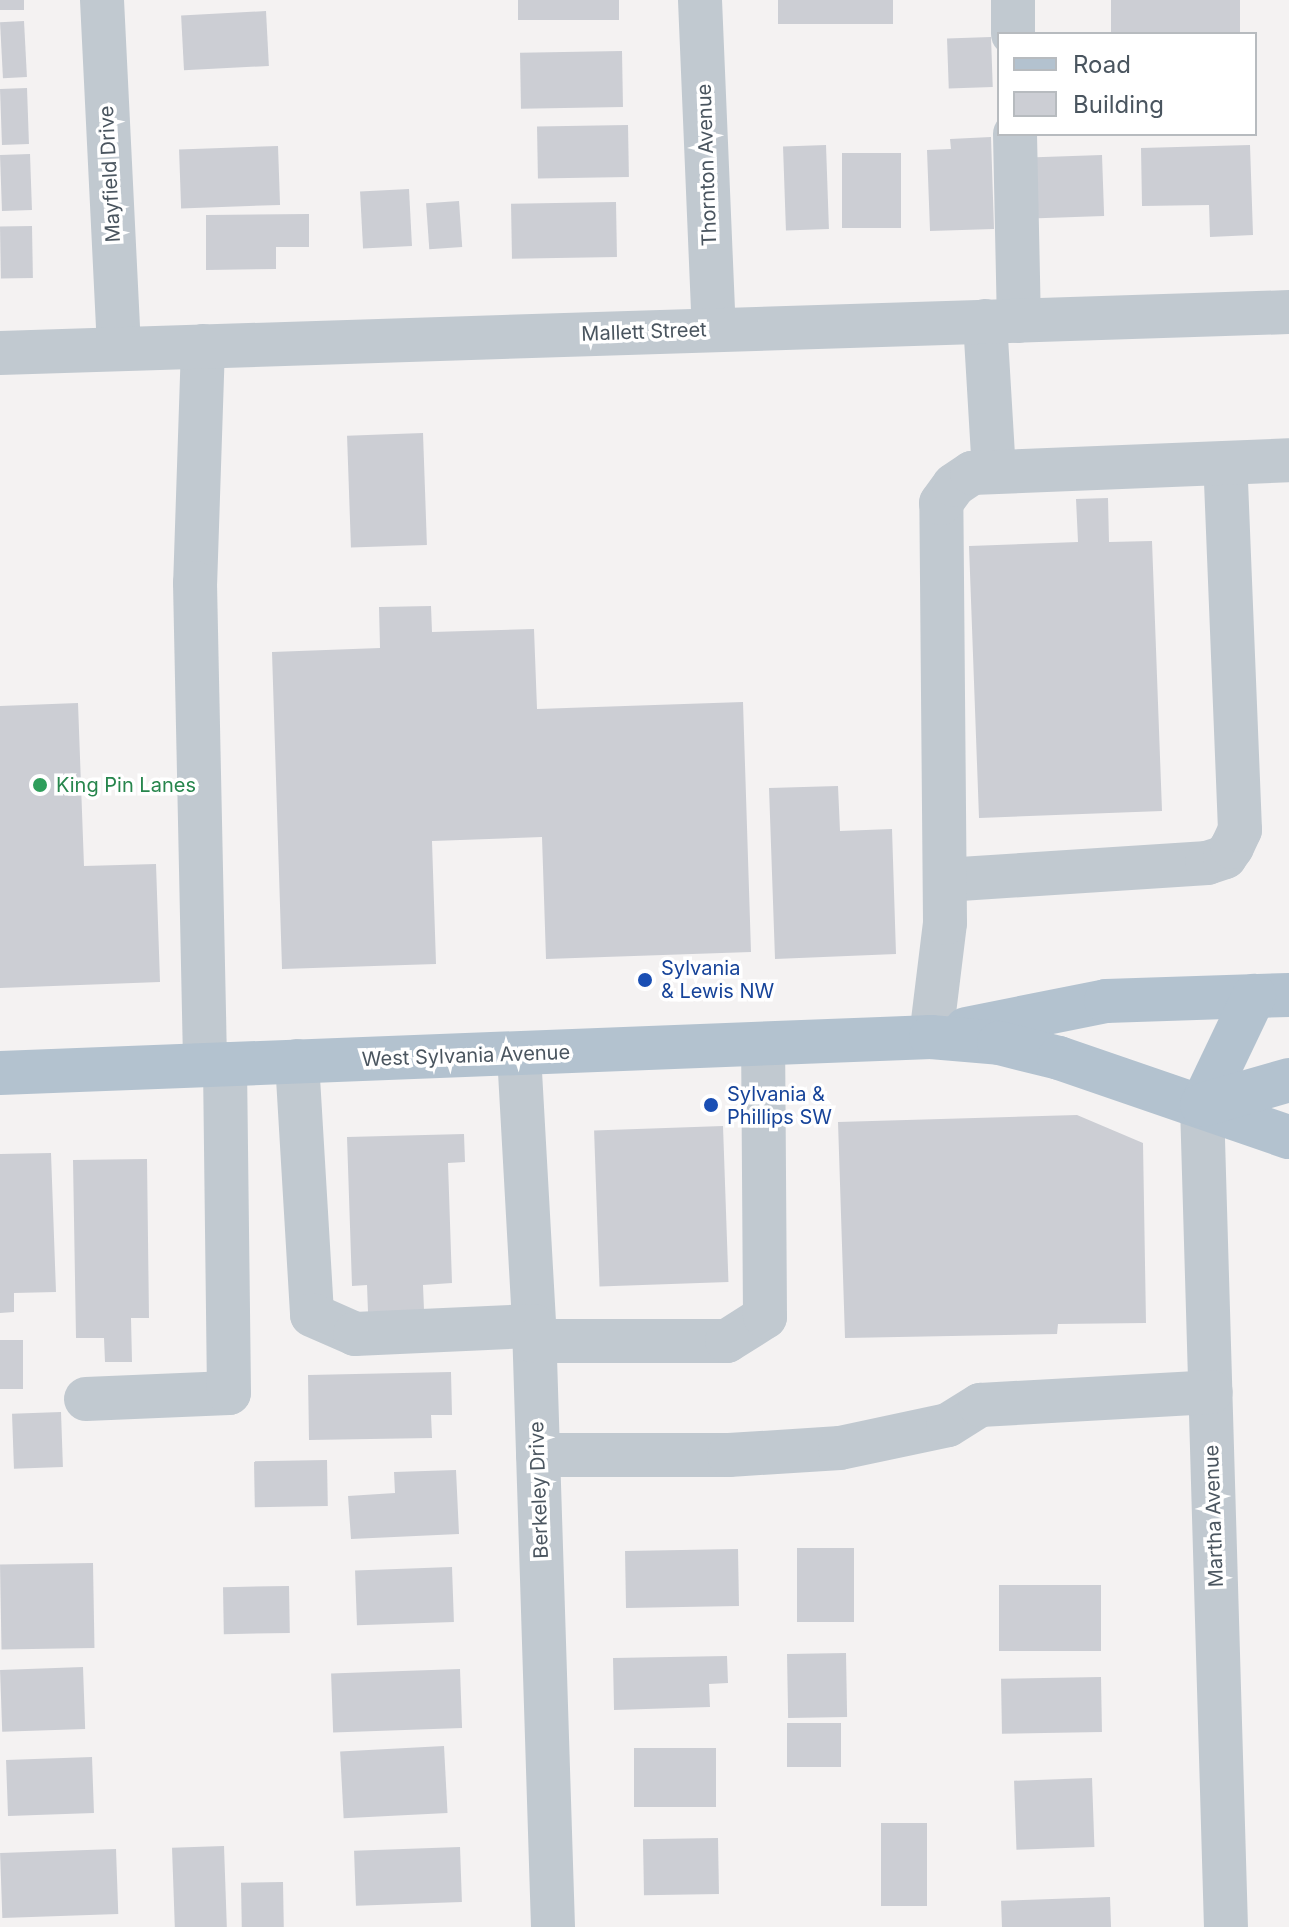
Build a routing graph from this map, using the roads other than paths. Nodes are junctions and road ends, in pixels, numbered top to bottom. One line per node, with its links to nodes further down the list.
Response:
1 (102, 0): 10 (street, Mayfield Drive)
2 (700, 0): 8 (street, Thornton Avenue)
3 (1013, 0): 4 (street)
4 (1013, 32)
5 (1015, 136): 7 (street)
6 (1289, 312): 7 (street, Mallett Street)
7 (1002, 321): 8 (street, Mallett Street); 14 (street)
8 (714, 330): 9 (street, Mallett Street)
9 (203, 346): 10 (street, Mallett Street); 21 (street)
10 (119, 349): 11 (street, Mallett Street)
11 (0, 353)
12 (1289, 460): 13 (street)
13 (1225, 463): 14 (street); 15 (street)
14 (994, 472): 15 (street)
15 (945, 880): 17 (street)
16 (1271, 996): 17 (main road, West Sylvania Avenue); 24 (main road)
17 (931, 1037): 18 (main road, West Sylvania Avenue); 24 (main road, West Sylvania Avenue)
18 (763, 1046): 19 (main road, West Sylvania Avenue); 26 (street)
19 (519, 1054): 20 (main road, West Sylvania Avenue); 26 (street, Berkeley Drive)
20 (297, 1061): 21 (main road, West Sylvania Avenue); 26 (street)
21 (215, 1064): 22 (main road, West Sylvania Avenue); 28 (street)
22 (0, 1073)
23 (1289, 1080): 24 (main road)
24 (1202, 1105): 25 (main road, West Sylvania Avenue); 27 (street, Martha Avenue)
25 (1289, 1137)
26 (534, 1334): 29 (street, Berkeley Drive)
27 (1211, 1392): 29 (street); 31 (street, Martha Avenue)
28 (86, 1399)
29 (538, 1455): 30 (street, Berkeley Drive)
30 (553, 1927)
31 (1226, 1927)

